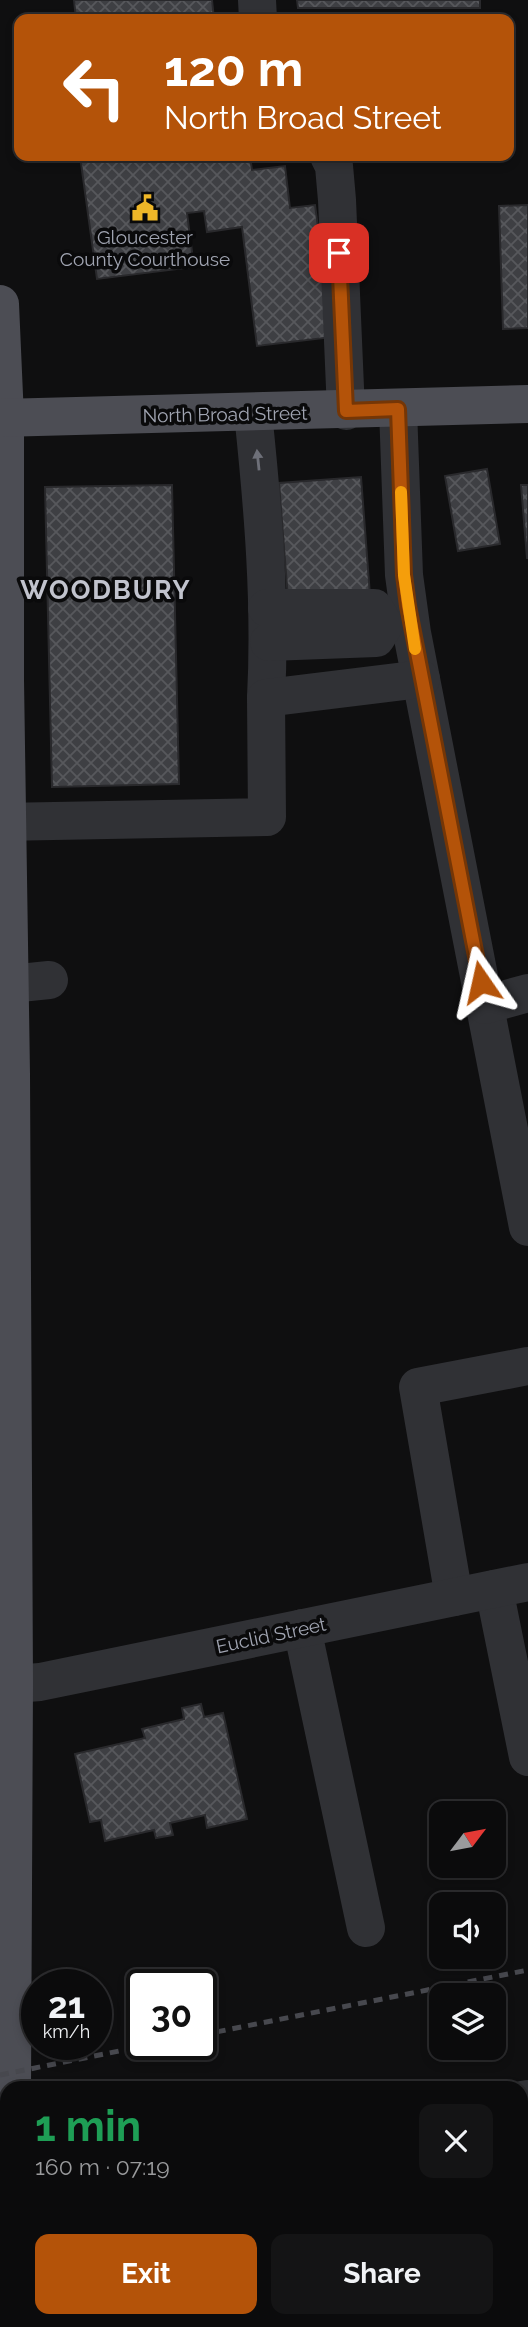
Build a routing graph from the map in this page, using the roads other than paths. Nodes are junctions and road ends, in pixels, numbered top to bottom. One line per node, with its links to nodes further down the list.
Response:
1 (332, 161): 5 (street)
2 (0, 304): 7 (main road)
3 (528, 404): 4 (main road, North Broad Street)
4 (398, 409): 5 (main road, North Broad Street); 8 (street)
5 (346, 411): 6 (main road, North Broad Street)
6 (253, 413): 7 (main road, North Broad Street); 9 (street, one-way to 6)
7 (3, 418): 12 (main road)
8 (397, 624): 9 (street); 10 (street)
9 (268, 626): 11 (street)
10 (421, 679): 11 (street); 16 (street)
11 (266, 698): 12 (street)
12 (4, 822): 14 (main road)
13 (49, 980): 14 (street)
14 (10, 984): 22 (main road)
15 (528, 993): 16 (street)
16 (485, 1005): 17 (street)
17 (528, 1227)
18 (528, 1366): 20 (street)
19 (511, 1586): 20 (street, Euclid Street); 23 (street)
20 (454, 1597): 21 (street, Euclid Street)
21 (302, 1628): 22 (street, Euclid Street); 25 (street)
22 (14, 1684): 24 (main road)
23 (528, 1757)
24 (6, 1839): 26 (main road)
25 (366, 1928)
26 (6, 1940): 27 (main road)
27 (12, 2081)

